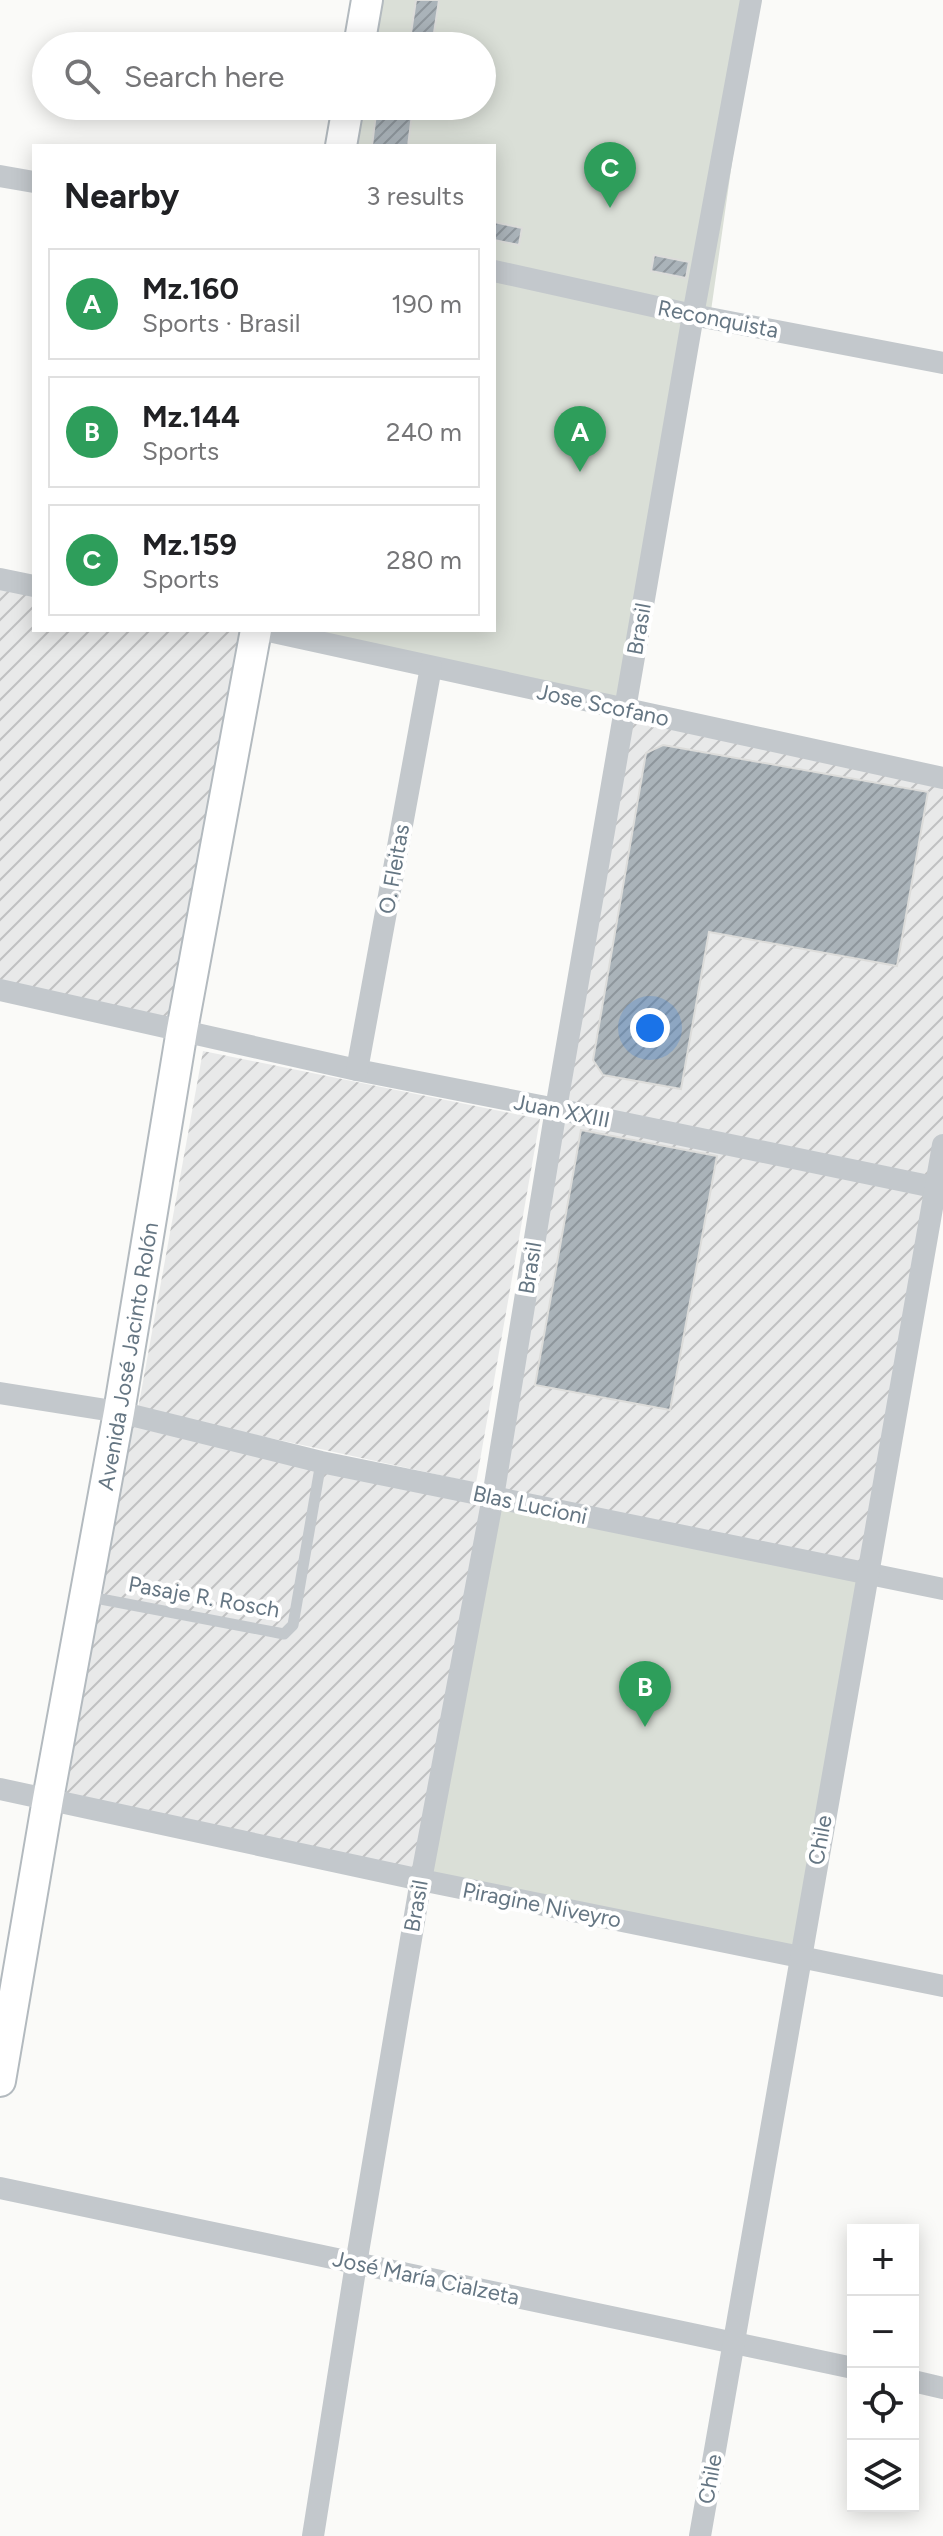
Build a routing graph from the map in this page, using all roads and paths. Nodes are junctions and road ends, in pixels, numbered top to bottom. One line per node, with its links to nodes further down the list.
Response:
1 (367, 0): 3 (street)
2 (751, 0): 9 (street, Brasil)
3 (361, 32)
4 (346, 120): 5 (street)
5 (341, 144)
6 (0, 176): 7 (street)
7 (32, 182)
8 (496, 271): 9 (street, Reconquista)
9 (693, 315): 10 (street, Reconquista); 16 (street, Brasil)
10 (943, 363)
11 (0, 579): 12 (street)
12 (32, 586)
13 (256, 632): 19 (street, Avenida José Jacinto Rolón)
14 (273, 632): 15 (street, Jose Scofano)
15 (431, 667): 16 (street, Jose Scofano); 20 (street, O. Fleitas)
16 (625, 710): 17 (street, Jose Scofano); 21 (street, Brasil)
17 (943, 778)
18 (0, 990): 19 (street, Juan XXIII)
19 (182, 1030): 20 (street, Juan XXIII); 25 (street, Avenida José Jacinto Rolón)
20 (357, 1070): 21 (street, Juan XXIII)
21 (556, 1109): 23 (street, Juan XXIII); 27 (street, Brasil)
22 (943, 1145): 23 (street, Chile)
23 (939, 1188): 28 (street, Chile)
24 (0, 1393): 25 (street, Blas Lucioni)
25 (119, 1412): 26 (street, Blas Lucioni); 30 (street, Avenida José Jacinto Rolón)
26 (321, 1462): 27 (street, Blas Lucioni); 30 (lane, Pasaje R. Rosch)
27 (493, 1497): 28 (street, Blas Lucioni); 33 (street, Brasil)
28 (867, 1574): 29 (street, Blas Lucioni); 34 (street, Chile)
29 (943, 1589)
30 (85, 1596): 32 (street, Avenida José Jacinto Rolón)
31 (0, 1789): 32 (street, Piragine Niveyro)
32 (48, 1799): 33 (street, Piragine Niveyro); 36 (street, Avenida José Jacinto Rolón)
33 (421, 1880): 34 (street, Piragine Niveyro); 38 (street, Brasil)
34 (800, 1957): 35 (street, Piragine Niveyro); 39 (street, Chile)
35 (943, 1986)
36 (0, 2081)
37 (0, 2188): 38 (street, José María Cialzeta)
38 (356, 2264): 39 (street, José María Cialzeta); 43 (street, Brasil)
39 (733, 2342): 40 (street, José María Cialzeta); 44 (street, Chile)
40 (847, 2367)
41 (919, 2382): 42 (street)
42 (943, 2388)
43 (313, 2536)
44 (700, 2536)

